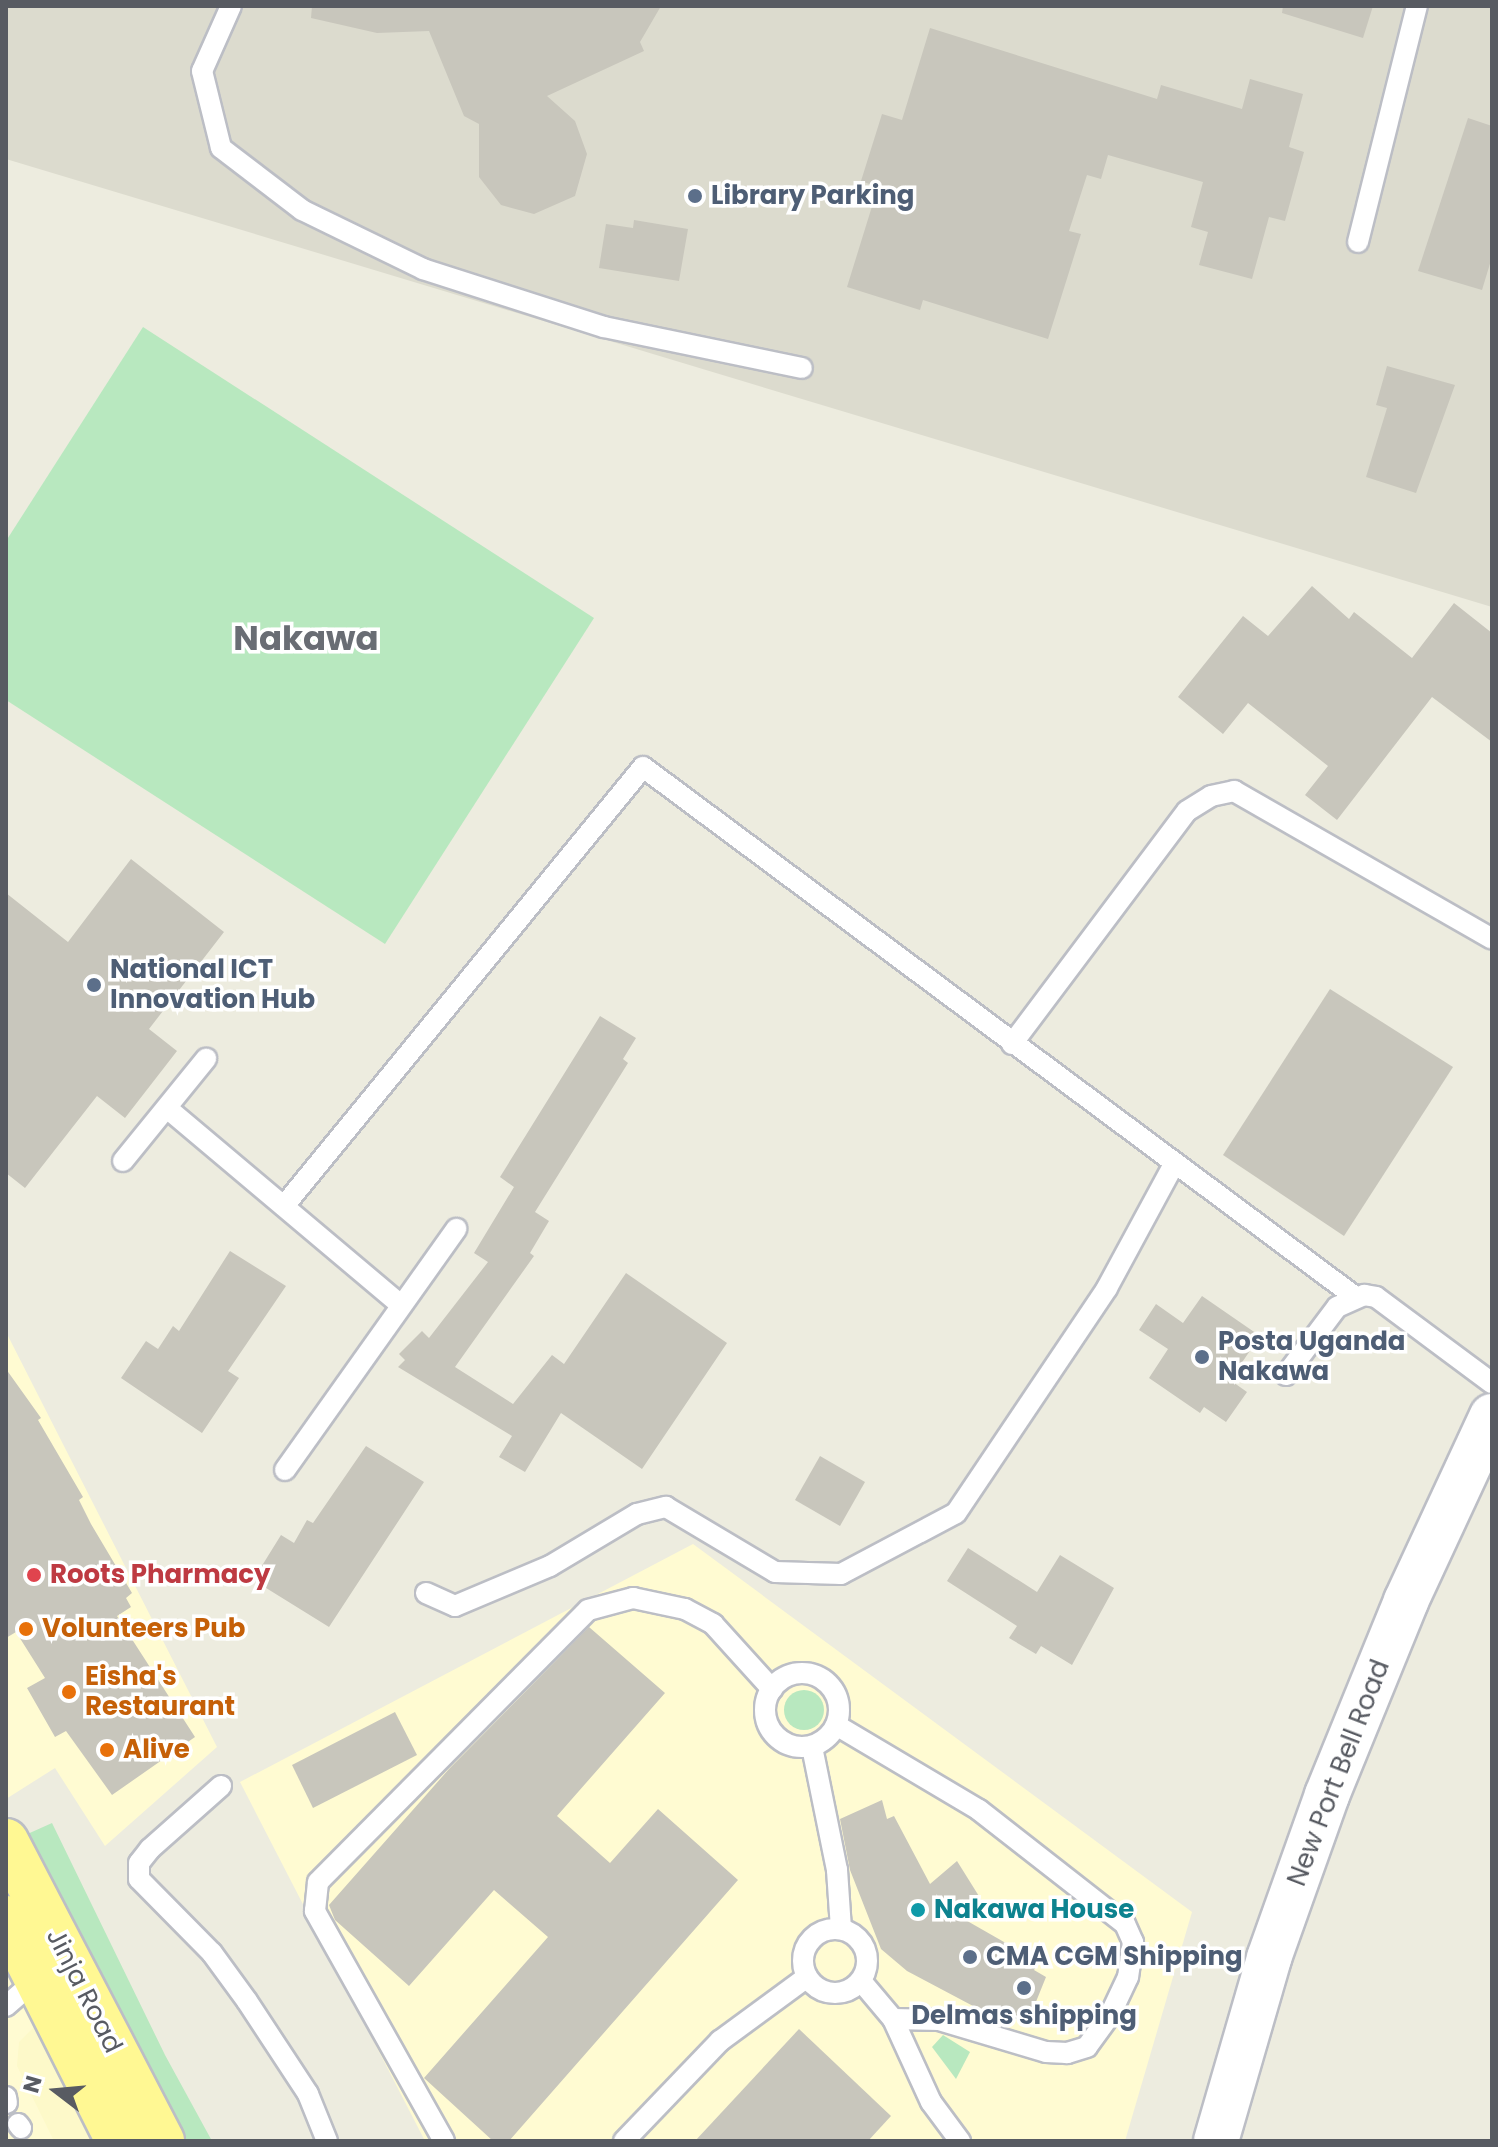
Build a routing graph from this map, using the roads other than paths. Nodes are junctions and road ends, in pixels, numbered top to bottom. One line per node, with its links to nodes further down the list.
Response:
1 (231, 6): 4 (lane)
2 (1417, 6): 3 (lane)
3 (1358, 242)
4 (802, 368)
5 (1491, 936): 6 (lane)
6 (1012, 1044): 10 (lane); 11 (lane)
7 (206, 1059): 8 (lane)
8 (167, 1108): 9 (lane); 11 (lane)
9 (123, 1161)
10 (1174, 1164): 13 (lane); 19 (lane)
11 (284, 1206): 14 (lane)
12 (456, 1229): 14 (lane)
13 (1354, 1296): 15 (lane); 16 (lane)
14 (401, 1305): 18 (lane)
15 (1286, 1375)
16 (1492, 1383)
17 (1492, 1416): 37 (main road, New Port Bell Road)
18 (285, 1470)
19 (426, 1593)
20 (772, 1689): 21 (lane); 22 (lane); 34 (lane)
21 (836, 1725): 22 (lane); 30 (lane)
22 (812, 1747): 26 (lane)
23 (221, 1786): 33 (lane)
24 (6, 1841): 32 (highway, Jinja Road)
25 (6, 1918): 29 (highway, Jinja Road)
26 (841, 1929): 27 (lane); 28 (lane)
27 (807, 1977): 28 (lane); 35 (lane)
28 (861, 1981): 30 (lane)
29 (21, 1993): 31 (highway, Jinja Road)
30 (893, 2019): 36 (lane)
31 (118, 2141)
32 (162, 2141)
33 (327, 2141)
34 (444, 2141)
35 (624, 2141)
36 (960, 2141)
37 (1216, 2141)

